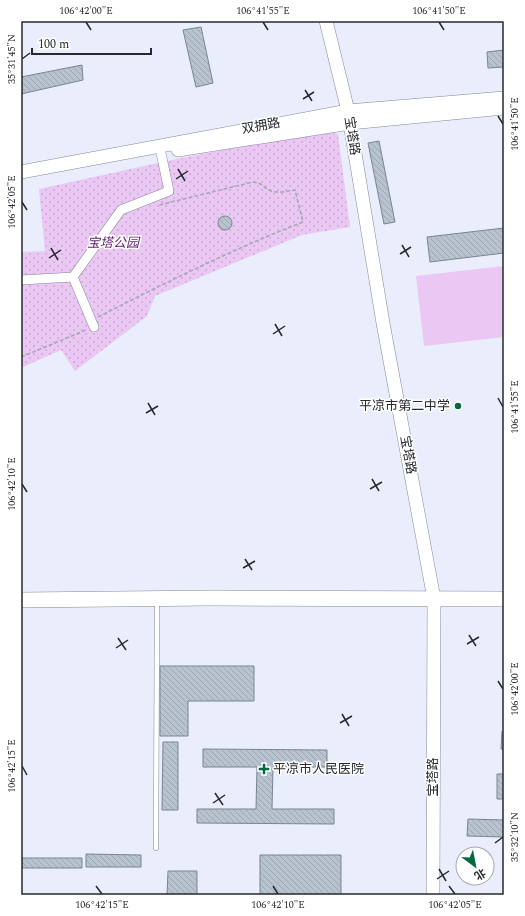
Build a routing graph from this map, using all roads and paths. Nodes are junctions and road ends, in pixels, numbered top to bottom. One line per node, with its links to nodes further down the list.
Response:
1 (326, 21): 4 (main road, 宝塔路)
2 (504, 98): 4 (main road, 双拥路)
3 (504, 108): 4 (main road, 双拥路)
4 (349, 117): 5 (main road, 双拥路); 6 (main road, 双拥路); 16 (main road, 宝塔路)
5 (161, 153): 7 (main road, 双拥路); 9 (street)
6 (21, 172)
7 (21, 180)
8 (153, 206): 11 (path)
9 (73, 277): 10 (street); 11 (street)
10 (21, 280)
11 (92, 324): 12 (path)
12 (21, 357)
13 (504, 599): 16 (main road)
14 (21, 600): 15 (main road)
15 (267, 603): 16 (main road); 17 (main road)
16 (434, 603): 19 (main road); 21 (main road, 宝塔路)
17 (157, 607): 18 (main road); 20 (lane)
18 (21, 608)
19 (504, 608)
20 (156, 848)
21 (433, 895)

